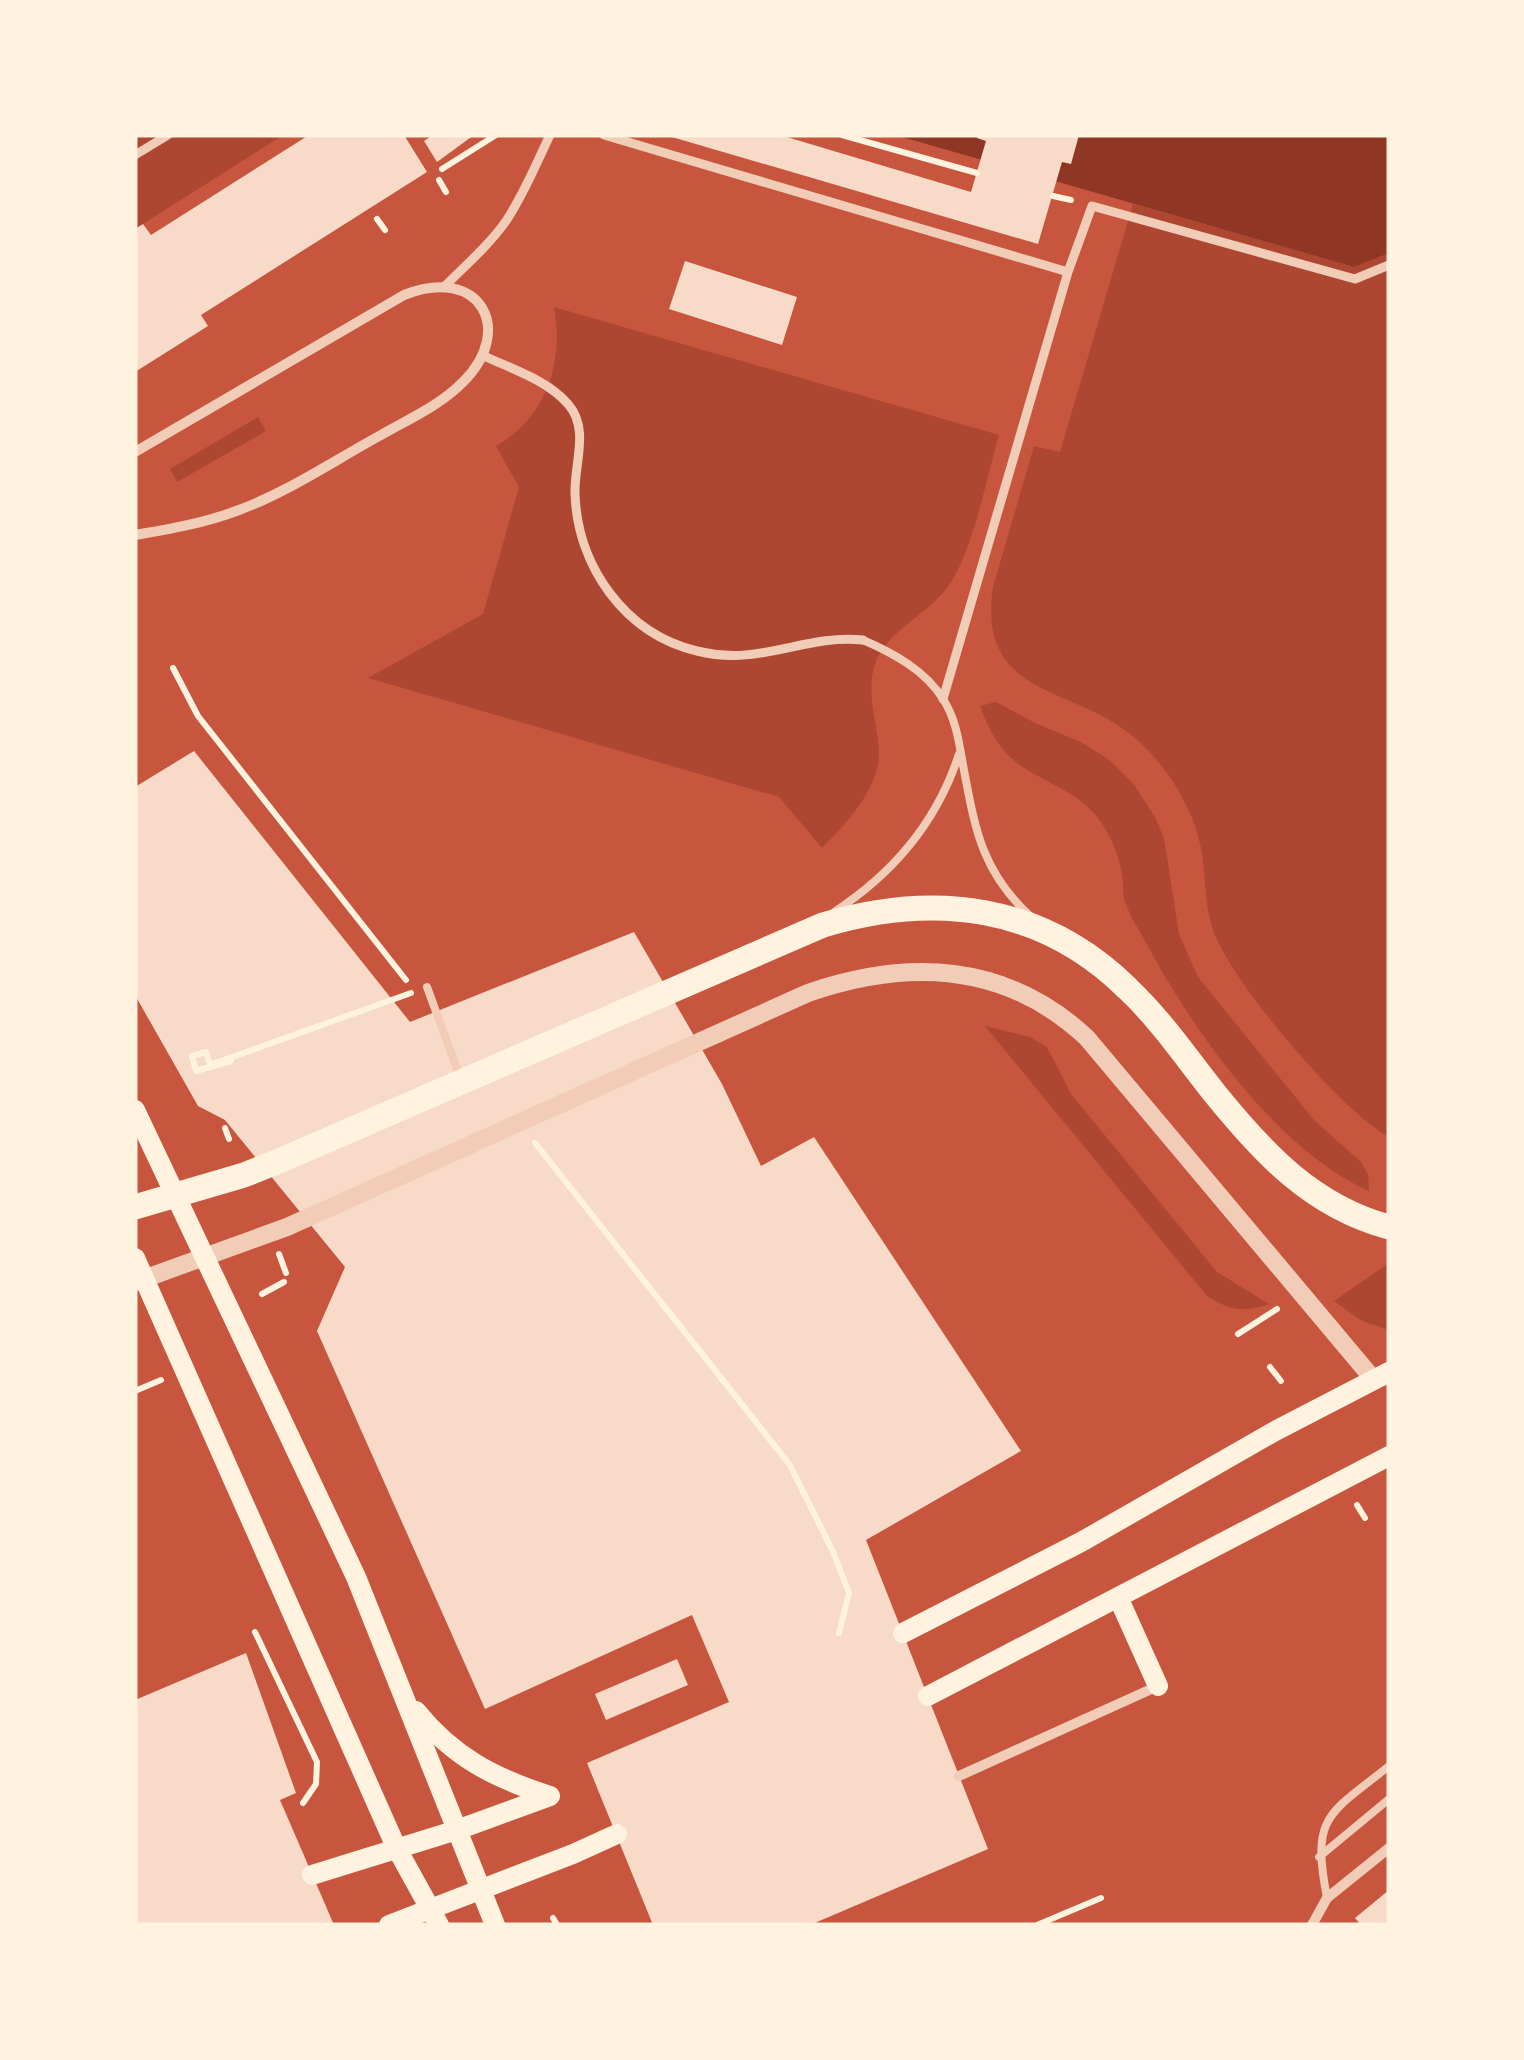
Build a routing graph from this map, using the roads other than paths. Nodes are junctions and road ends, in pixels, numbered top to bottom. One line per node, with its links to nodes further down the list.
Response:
1 (168, 135): 4 (street)
2 (550, 135): 7 (street)
3 (604, 135): 6 (street)
4 (135, 155)
5 (1389, 265): 6 (street)
6 (1068, 272): 12 (street)
7 (446, 285): 8 (street); 9 (street)
8 (482, 356): 10 (street); 11 (street)
9 (135, 452)
10 (135, 535)
11 (863, 640): 12 (lane)
12 (943, 699): 13 (lane)
13 (960, 750): 14 (lane); 15 (lane)
14 (798, 935): 15 (main road); 17 (main road)
15 (1060, 940): 21 (main road)
16 (427, 988): 17 (lane)
17 (461, 1081): 19 (main road)
18 (135, 1110): 19 (main road)
19 (176, 1196): 20 (main road); 22 (main road)
20 (135, 1206)
21 (1389, 1227)
22 (204, 1259): 23 (street); 24 (street); 30 (main road)
23 (138, 1272): 36 (main road)
24 (1384, 1376): 27 (main road)
25 (1389, 1456): 26 (main road)
26 (1118, 1597): 28 (main road); 29 (main road)
27 (903, 1632)
28 (1158, 1686): 32 (street)
29 (928, 1696)
30 (405, 1698): 34 (main road); 34 (main road)
31 (1389, 1766): 38 (lane)
32 (959, 1776)
33 (1389, 1799): 38 (lane)
34 (457, 1830): 36 (main road); 40 (main road)
35 (616, 1834): 40 (main road)
36 (396, 1847): 39 (main road); 42 (main road)
37 (1389, 1848): 41 (street)
38 (1319, 1856): 41 (lane)
39 (312, 1875)
40 (480, 1889): 42 (main road); 44 (main road)
41 (1327, 1898): 45 (street)
42 (436, 1917): 43 (main road)
43 (389, 1925)
44 (494, 1925)
45 (1312, 1925)

